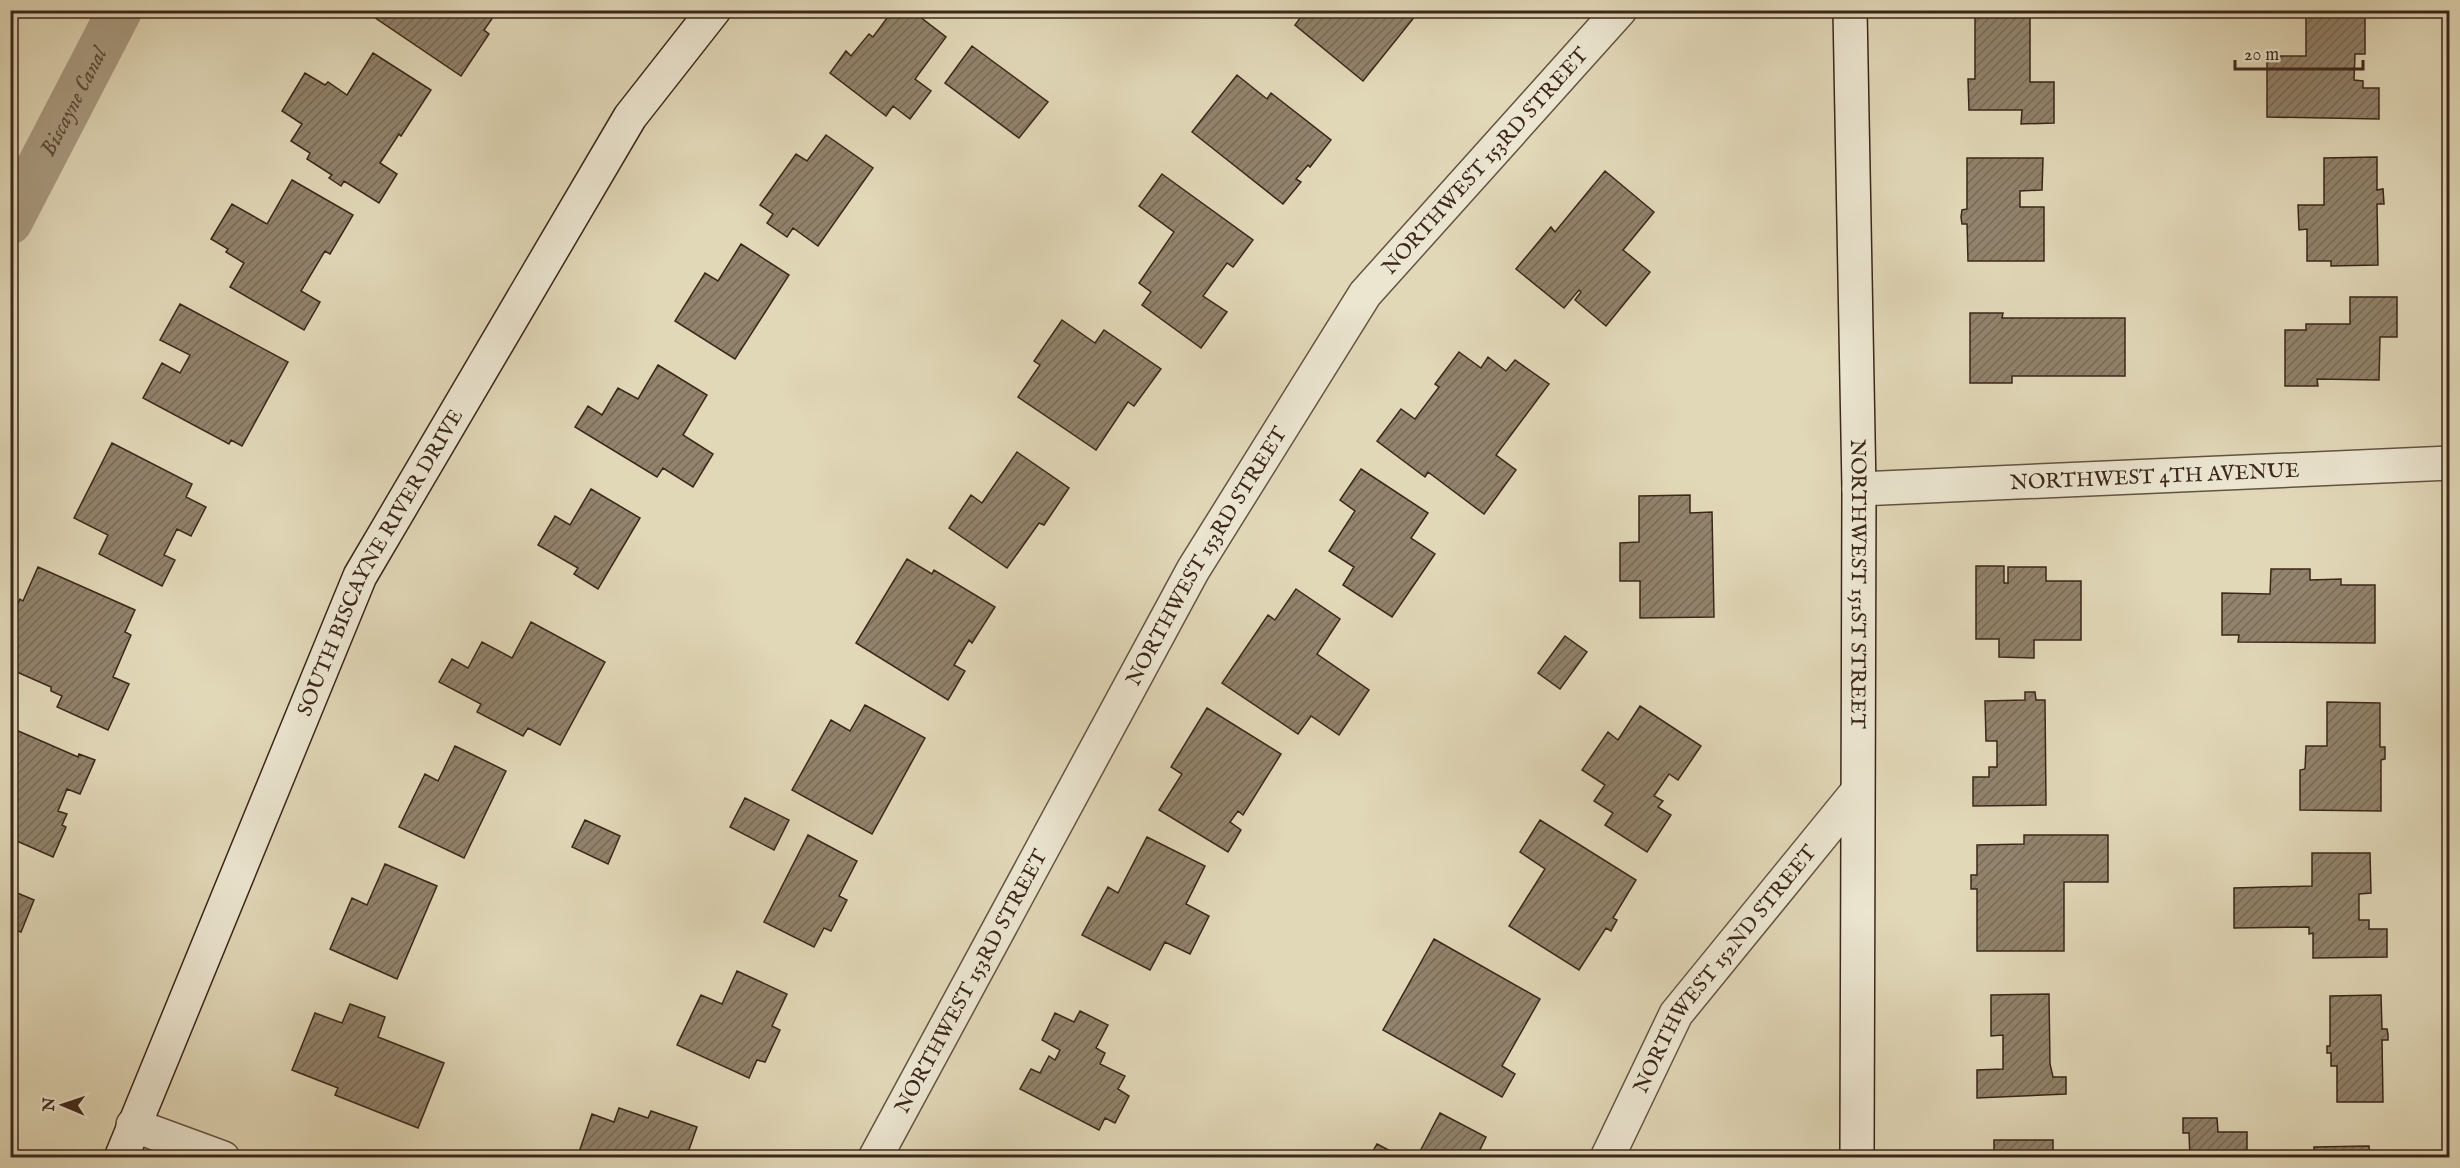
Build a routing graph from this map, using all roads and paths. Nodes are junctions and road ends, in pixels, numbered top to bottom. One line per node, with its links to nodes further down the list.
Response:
1 (714, 10): 7 (street, SOUTH BISCAYNE RIVER DRIVE)
2 (1620, 10): 10 (street, NORTHWEST 153RD STREET)
3 (1850, 10): 5 (street, NORTHWEST 151ST STREET)
4 (2450, 463): 5 (street, NORTHWEST 4TH AVENUE)
5 (1859, 489): 6 (street, NORTHWEST 151ST STREET)
6 (1857, 792): 11 (street, NORTHWEST 152ND STREET); 12 (street, NORTHWEST 151ST STREET)
7 (133, 1125): 8 (street, SOUTH BISCAYNE RIVER DRIVE); 9 (street)
8 (121, 1158)
9 (223, 1158)
10 (875, 1158)
11 (1607, 1158)
12 (1857, 1158)

